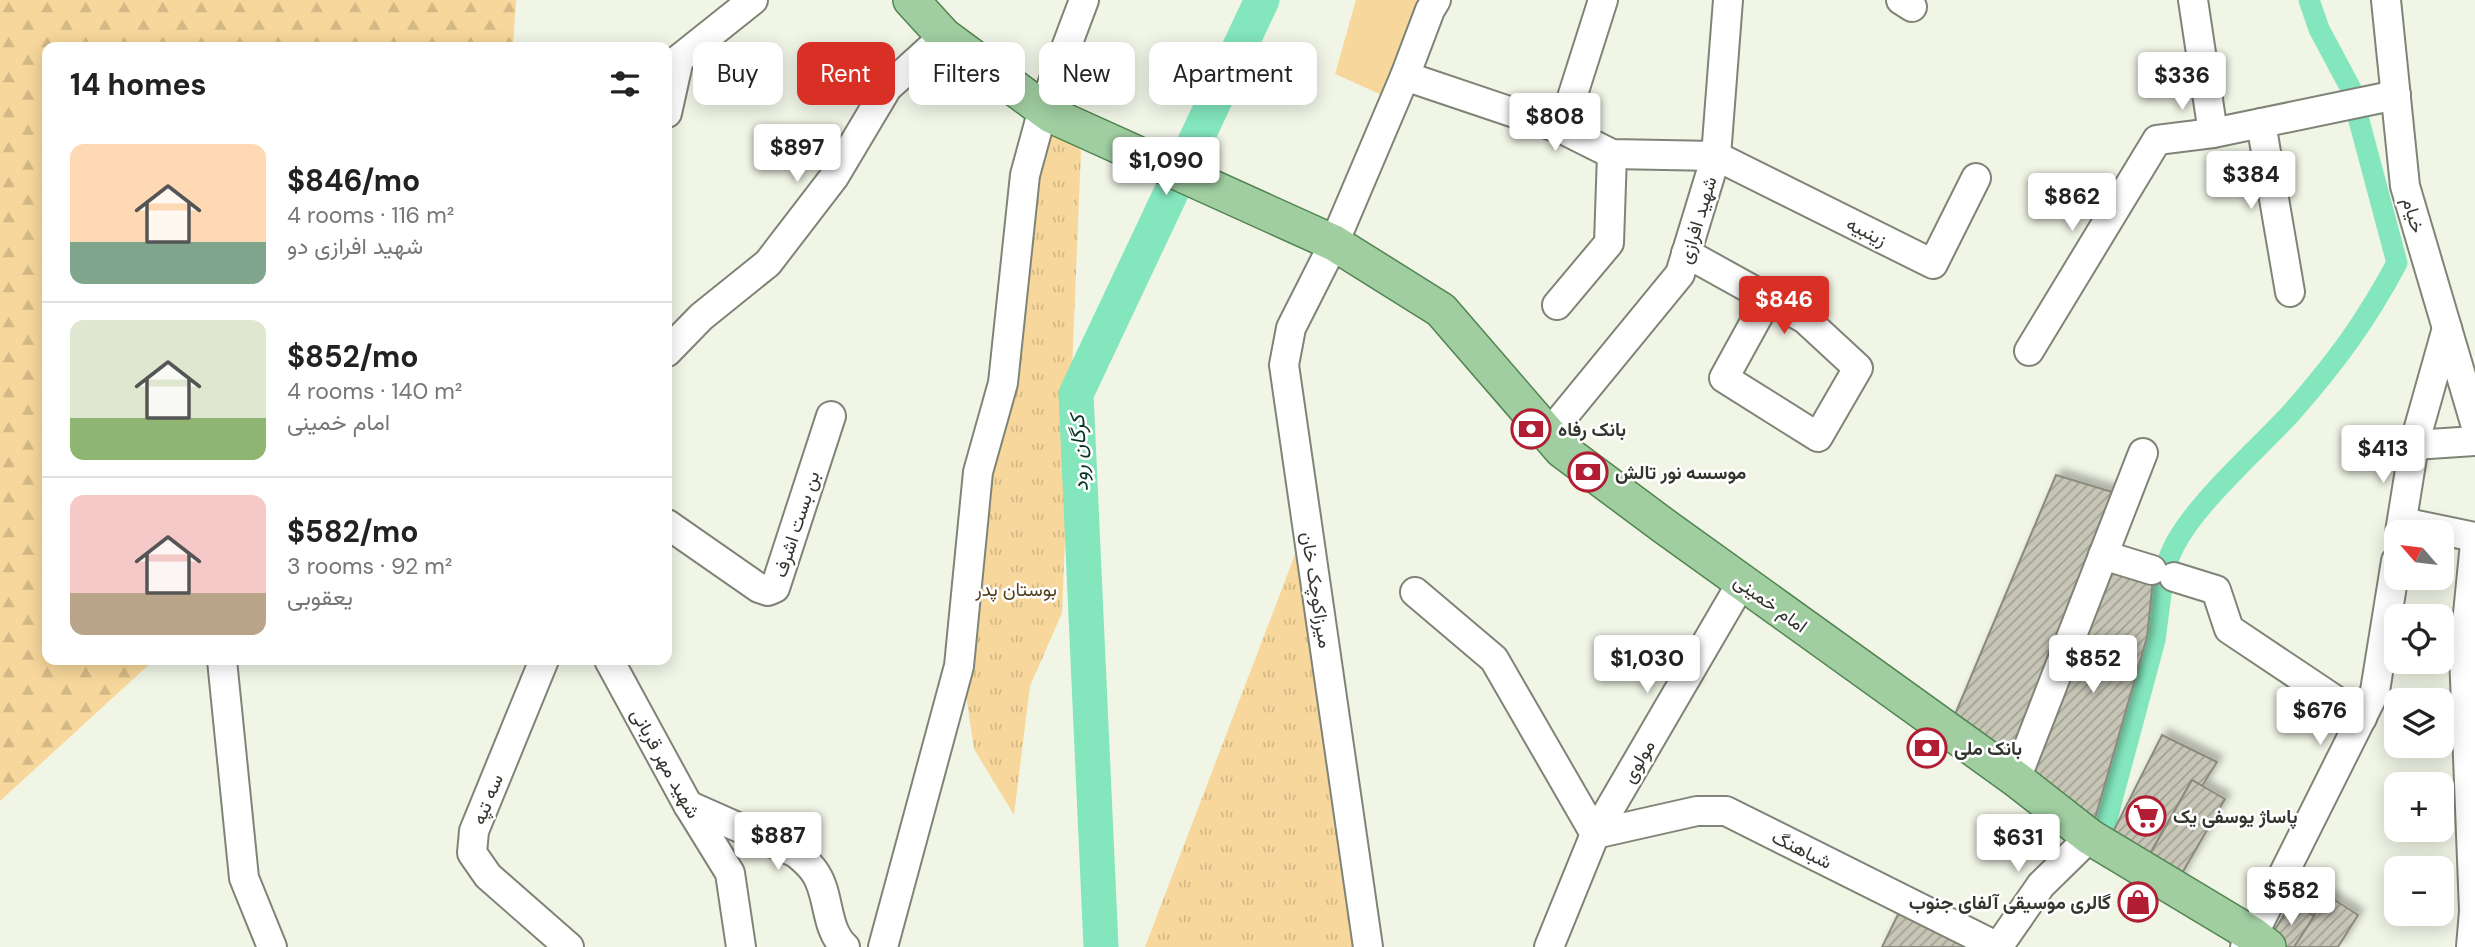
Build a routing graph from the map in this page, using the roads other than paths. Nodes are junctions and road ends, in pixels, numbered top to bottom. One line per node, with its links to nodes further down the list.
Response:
1 (753, 0): 11 (street)
2 (911, 0): 9 (main road)
3 (1084, 0): 13 (street)
4 (1436, 0): 10 (street, میرزاکوچک خان)
5 (1603, 0): 15 (street)
6 (1728, 0): 18 (street, شهید افرازی)
7 (2193, 0): 16 (street)
8 (2386, 0): 12 (street, خیام)
9 (944, 36): 13 (main road); 26 (street)
10 (1405, 76): 15 (street); 20 (street, میرزاکوچک خان)
11 (672, 91)
12 (2396, 95): 14 (street); 25 (street, خیام)
13 (1047, 112): 20 (main road, امام خمینی); 57 (street)
14 (2261, 123): 16 (street); 22 (street)
15 (1562, 129): 17 (street)
16 (2213, 132): 27 (street)
17 (1612, 154): 18 (street); 24 (street)
18 (1716, 156): 19 (street, زینبیه); 21 (street, شهید افرازی)
19 (1976, 178)
20 (1319, 236): 30 (main road, امام خمینی); 58 (street, میرزاکوچک خان)
21 (1686, 253): 23 (street); 30 (street, شهید افرازی)
22 (2290, 292)
23 (1768, 299): 23 (street)
24 (1557, 305)
25 (2447, 328): 29 (street, خیام); 32 (street)
26 (672, 347)
27 (2029, 351)
28 (831, 416): 35 (street, بن بست اشرف)
29 (2475, 423)
30 (1548, 435): 40 (main road, امام خمینی)
31 (2475, 441): 32 (street)
32 (2414, 446): 34 (street)
33 (2143, 453): 39 (street)
34 (2402, 520)
35 (672, 527)
36 (2454, 534): 37 (street)
37 (2475, 537)
38 (2475, 543): 46 (street)
39 (2103, 555): 47 (street); 48 (street)
40 (1742, 582): 48 (main road, امام خمینی); 50 (street, مولوی)
41 (2391, 590): 47 (street)
42 (1415, 592): 50 (street)
43 (223, 665): 53 (street)
44 (542, 665): 54 (street, سه تپه)
45 (612, 665): 49 (street, شهید مهر قربانی)
46 (2470, 707): 61 (street)
47 (2362, 718): 52 (street)
48 (2016, 779): 51 (main road, امام خمینی)
49 (688, 805): 55 (street, شهید مهر قربانی); 56 (street)
50 (1595, 834): 59 (street, مولوی); 60 (street, شباهنگ)
51 (2090, 837): 52 (main road, امام خمینی); 60 (street)
52 (2255, 943)
53 (272, 947)
54 (569, 947)
55 (741, 947)
56 (845, 947)
57 (883, 947)
58 (1368, 947)
59 (1549, 947)
60 (1998, 947)
61 (2471, 947)

